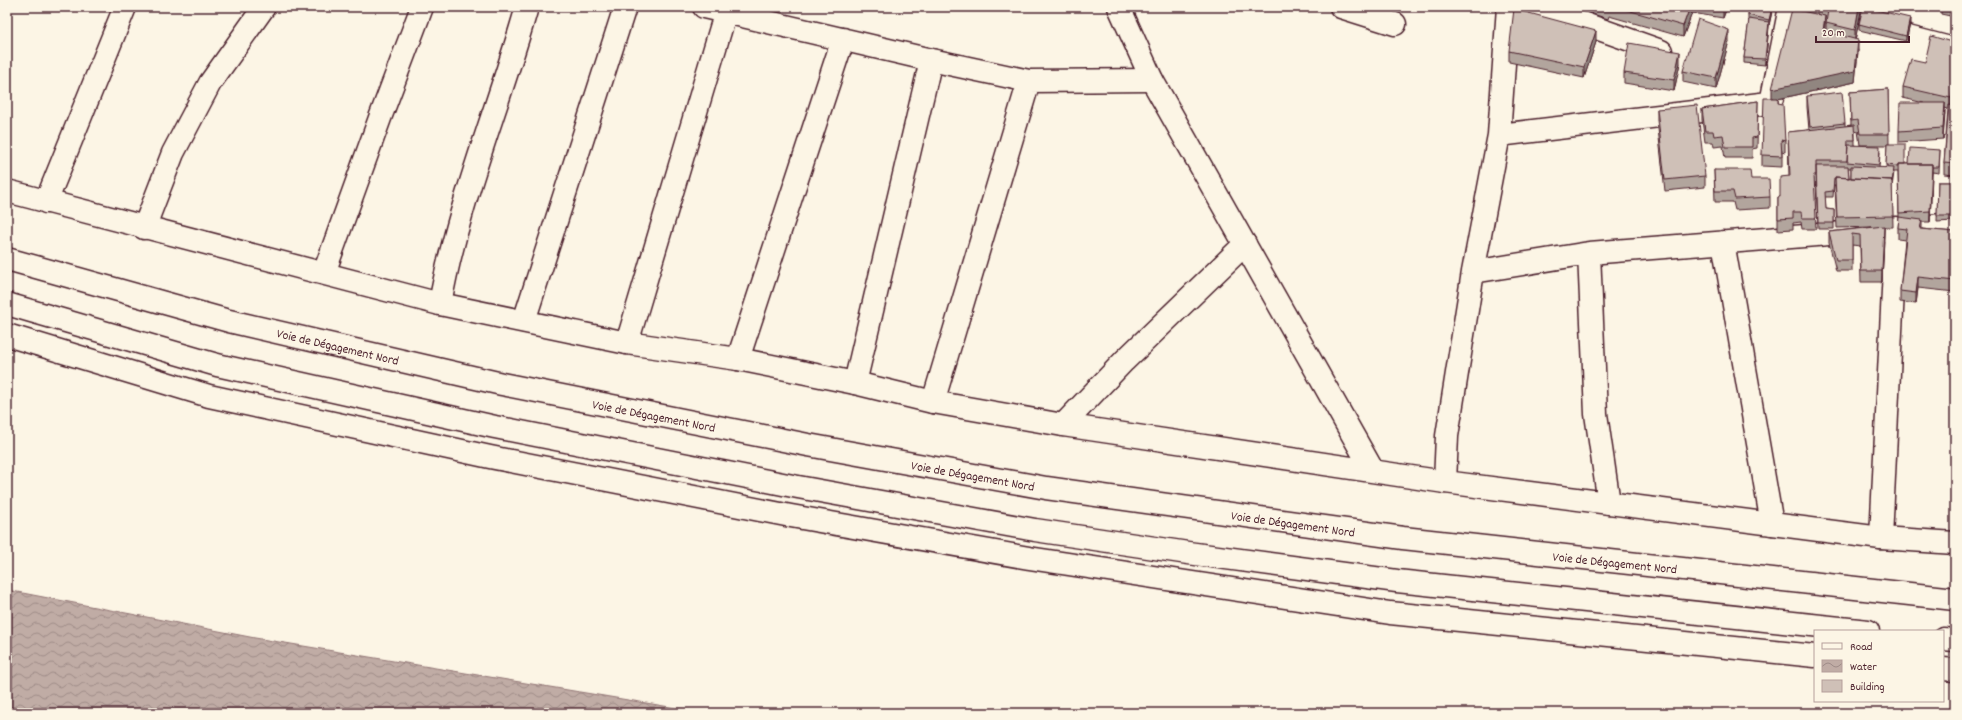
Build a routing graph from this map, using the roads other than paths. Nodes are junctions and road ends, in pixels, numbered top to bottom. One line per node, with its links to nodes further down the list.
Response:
1 (125, 7): 22 (main road)
2 (264, 7): 24 (main road)
3 (422, 7): 31 (main road)
4 (527, 7): 33 (main road)
5 (625, 7): 34 (main road)
6 (1119, 7): 18 (main road)
7 (1341, 7): 13 (main road)
8 (1508, 7): 20 (main road)
9 (1537, 7): 16 (main road)
10 (1790, 7): 20 (main road)
11 (1886, 7): 14 (main road)
12 (712, 8): 15 (main road); 36 (main road)
13 (1395, 24)
14 (1955, 25)
15 (843, 39): 17 (main road); 37 (main road)
16 (1661, 51)
17 (931, 60): 19 (main road); 38 (main road)
18 (1152, 80): 19 (main road); 27 (main road)
19 (1029, 81): 39 (main road)
20 (1498, 135): 30 (main road)
21 (7, 190): 22 (main road)
22 (46, 202): 24 (main road)
23 (1955, 224): 25 (main road)
24 (144, 228): 31 (main road)
25 (1896, 228): 26 (main road); 45 (main road)
26 (1723, 242): 28 (main road); 44 (main road)
27 (1245, 244): 40 (main road); 41 (main road)
28 (1589, 253): 30 (main road); 43 (main road)
29 (7, 258): 47 (main road, Voie de Dégagement Nord)
30 (1473, 272): 42 (main road)
31 (324, 273): 33 (main road)
32 (7, 304): 48 (main road)
33 (440, 304): 34 (main road)
34 (524, 321): 36 (main road)
35 (7, 335): 51 (main road)
36 (627, 343): 37 (main road)
37 (738, 358): 38 (main road)
38 (855, 383): 39 (main road)
39 (933, 402): 40 (main road)
40 (1063, 425): 41 (main road)
41 (1373, 471): 42 (main road)
42 (1445, 482): 43 (main road)
43 (1609, 503): 44 (main road)
44 (1772, 524): 45 (main road)
45 (1881, 538): 46 (main road)
46 (1955, 543)
47 (1955, 599)
48 (1858, 630)
49 (1944, 639): 50 (main road)
50 (1955, 640)
51 (1814, 656)
52 (1944, 669): 53 (main road)
53 (1955, 670)

